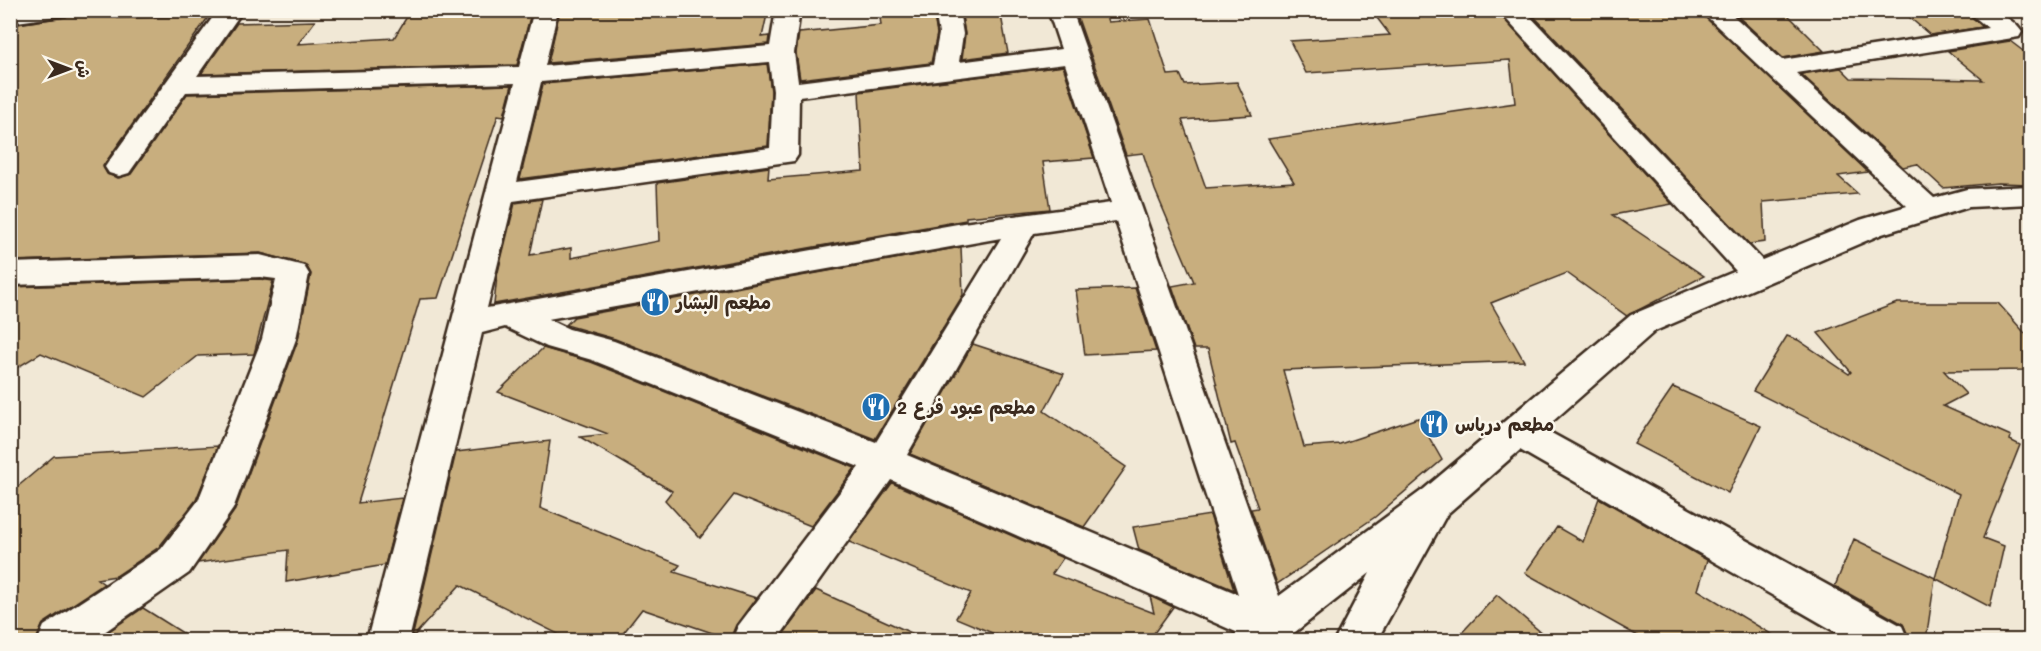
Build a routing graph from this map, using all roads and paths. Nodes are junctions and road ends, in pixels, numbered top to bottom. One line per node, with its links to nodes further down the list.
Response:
1 (84, 10): 10 (street)
2 (231, 10): 17 (street)
3 (546, 10): 16 (street)
4 (788, 10): 12 (street)
5 (947, 10): 15 (street)
6 (1059, 10): 13 (street)
7 (1510, 10): 25 (street)
8 (1712, 10): 14 (street)
9 (1978, 10): 14 (street)
10 (57, 11): 11 (street)
11 (10, 16)
12 (781, 53): 16 (street); 18 (street)
13 (1075, 55): 15 (street); 22 (street)
14 (1776, 69): 23 (street)
15 (945, 71): 18 (street)
16 (529, 75): 17 (street); 20 (street)
17 (178, 84): 19 (street)
18 (786, 91): 20 (street)
19 (119, 167)
20 (501, 193): 28 (street)
21 (2031, 195): 23 (street)
22 (1127, 210): 24 (street); 32 (street)
23 (1929, 210): 25 (street)
24 (1024, 224): 27 (street); 30 (street)
25 (1756, 273): 29 (street)
26 (10, 274): 33 (street)
27 (508, 315): 28 (street); 30 (street)
28 (466, 325): 34 (street)
29 (1518, 430): 31 (street); 37 (street)
30 (884, 461): 32 (street); 35 (street)
31 (1437, 500): 32 (street); 36 (street)
32 (1261, 634)
33 (59, 640)
34 (388, 640)
35 (753, 640)
36 (1356, 640)
37 (1887, 640)

